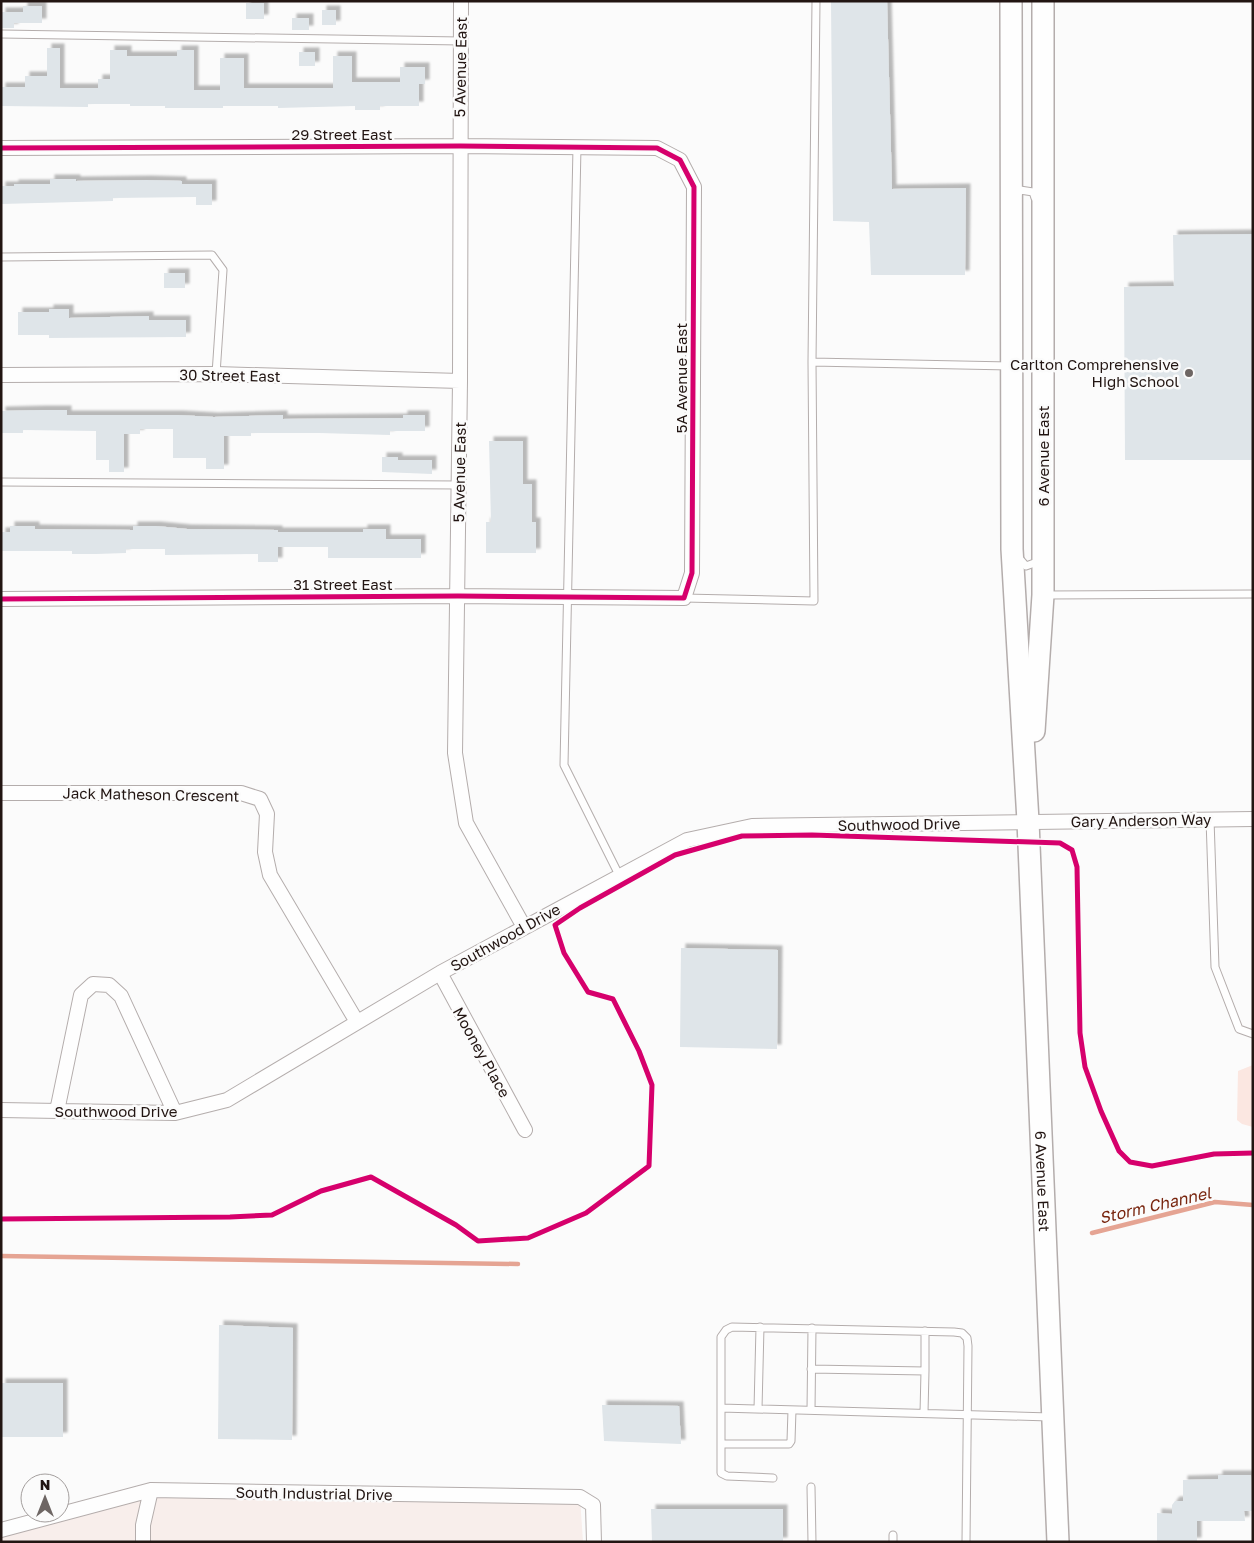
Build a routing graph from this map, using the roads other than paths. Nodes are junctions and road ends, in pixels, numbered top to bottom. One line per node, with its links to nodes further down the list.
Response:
1 (461, 1): 6 (street, 5 Avenue East)
2 (816, 1): 14 (lane)
3 (1010, 1): 11 (main road, 6 Avenue East)
4 (1043, 1): 12 (main road, 6 Avenue East)
5 (1, 34): 6 (lane)
6 (460, 41): 7 (street, 5 Avenue East)
7 (460, 146): 8 (street, 29 Street East); 9 (street, 29 Street East); 18 (street, 5 Avenue East)
8 (577, 147): 10 (street, 29 Street East); 26 (lane)
9 (1, 148)
10 (680, 160): 27 (street, 5A Avenue East)
11 (1011, 214): 12 (lane); 15 (main road, 6 Avenue East)
12 (1044, 222): 22 (main road, 6 Avenue East)
13 (1, 257): 16 (lane)
14 (812, 362): 15 (lane); 27 (lane)
15 (1011, 366): 21 (main road, 6 Avenue East)
16 (216, 374): 17 (street, 30 Street East); 18 (street, 30 Street East)
17 (1, 375)
18 (460, 380): 20 (street, 5 Avenue East)
19 (1, 482): 20 (lane)
20 (459, 485): 25 (street, 5 Avenue East)
21 (1012, 549): 22 (lane); 32 (main road, 6 Avenue East)
22 (1043, 560): 24 (main road, 6 Avenue East)
23 (1253, 594): 24 (lane)
24 (1043, 595): 32 (main road, 6 Avenue East)
25 (458, 596): 26 (street, 31 Street East); 28 (street, 31 Street East); 34 (street, 5 Avenue East)
26 (569, 597): 27 (street, 31 Street East); 33 (lane)
27 (684, 598)
28 (1, 599)
29 (1, 793): 36 (street, Jack Matheson Crescent)
30 (1210, 819): 31 (street, Gary Anderson Way); 32 (street, Gary Anderson Way); 37 (lane)
31 (1253, 819)
32 (1028, 821): 33 (street, Southwood Drive); 53 (main road, 6 Avenue East)
33 (619, 876): 34 (street, Southwood Drive)
34 (524, 926): 35 (street, Southwood Drive)
35 (440, 973): 36 (street, Southwood Drive); 41 (street, Mooney Place)
36 (357, 1022): 40 (street, Southwood Drive)
37 (1253, 1034)
38 (1, 1110): 39 (street, Southwood Drive)
39 (57, 1111): 40 (street, Southwood Drive); 40 (street)
40 (175, 1113)
41 (525, 1130)
42 (760, 1327): 43 (lane); 47 (lane); 48 (lane)
43 (812, 1328): 44 (lane); 45 (lane)
44 (926, 1331): 46 (lane); 52 (lane)
45 (811, 1369): 46 (lane); 50 (lane)
46 (925, 1371): 51 (lane)
47 (721, 1408): 48 (lane); 54 (lane)
48 (758, 1409): 49 (lane)
49 (792, 1410): 50 (lane); 54 (lane)
50 (811, 1410): 51 (lane)
51 (924, 1413): 52 (lane)
52 (966, 1414): 53 (lane); 62 (lane)
53 (1053, 1417): 63 (main road, 6 Avenue East)
54 (721, 1444): 55 (lane)
55 (772, 1478)
56 (811, 1487): 61 (lane)
57 (151, 1490): 58 (street, South Industrial Drive); 59 (street); 60 (street, South Industrial Drive)
58 (1, 1530)
59 (143, 1542)
60 (594, 1542)
61 (812, 1542)
62 (966, 1542)
63 (1058, 1542)

